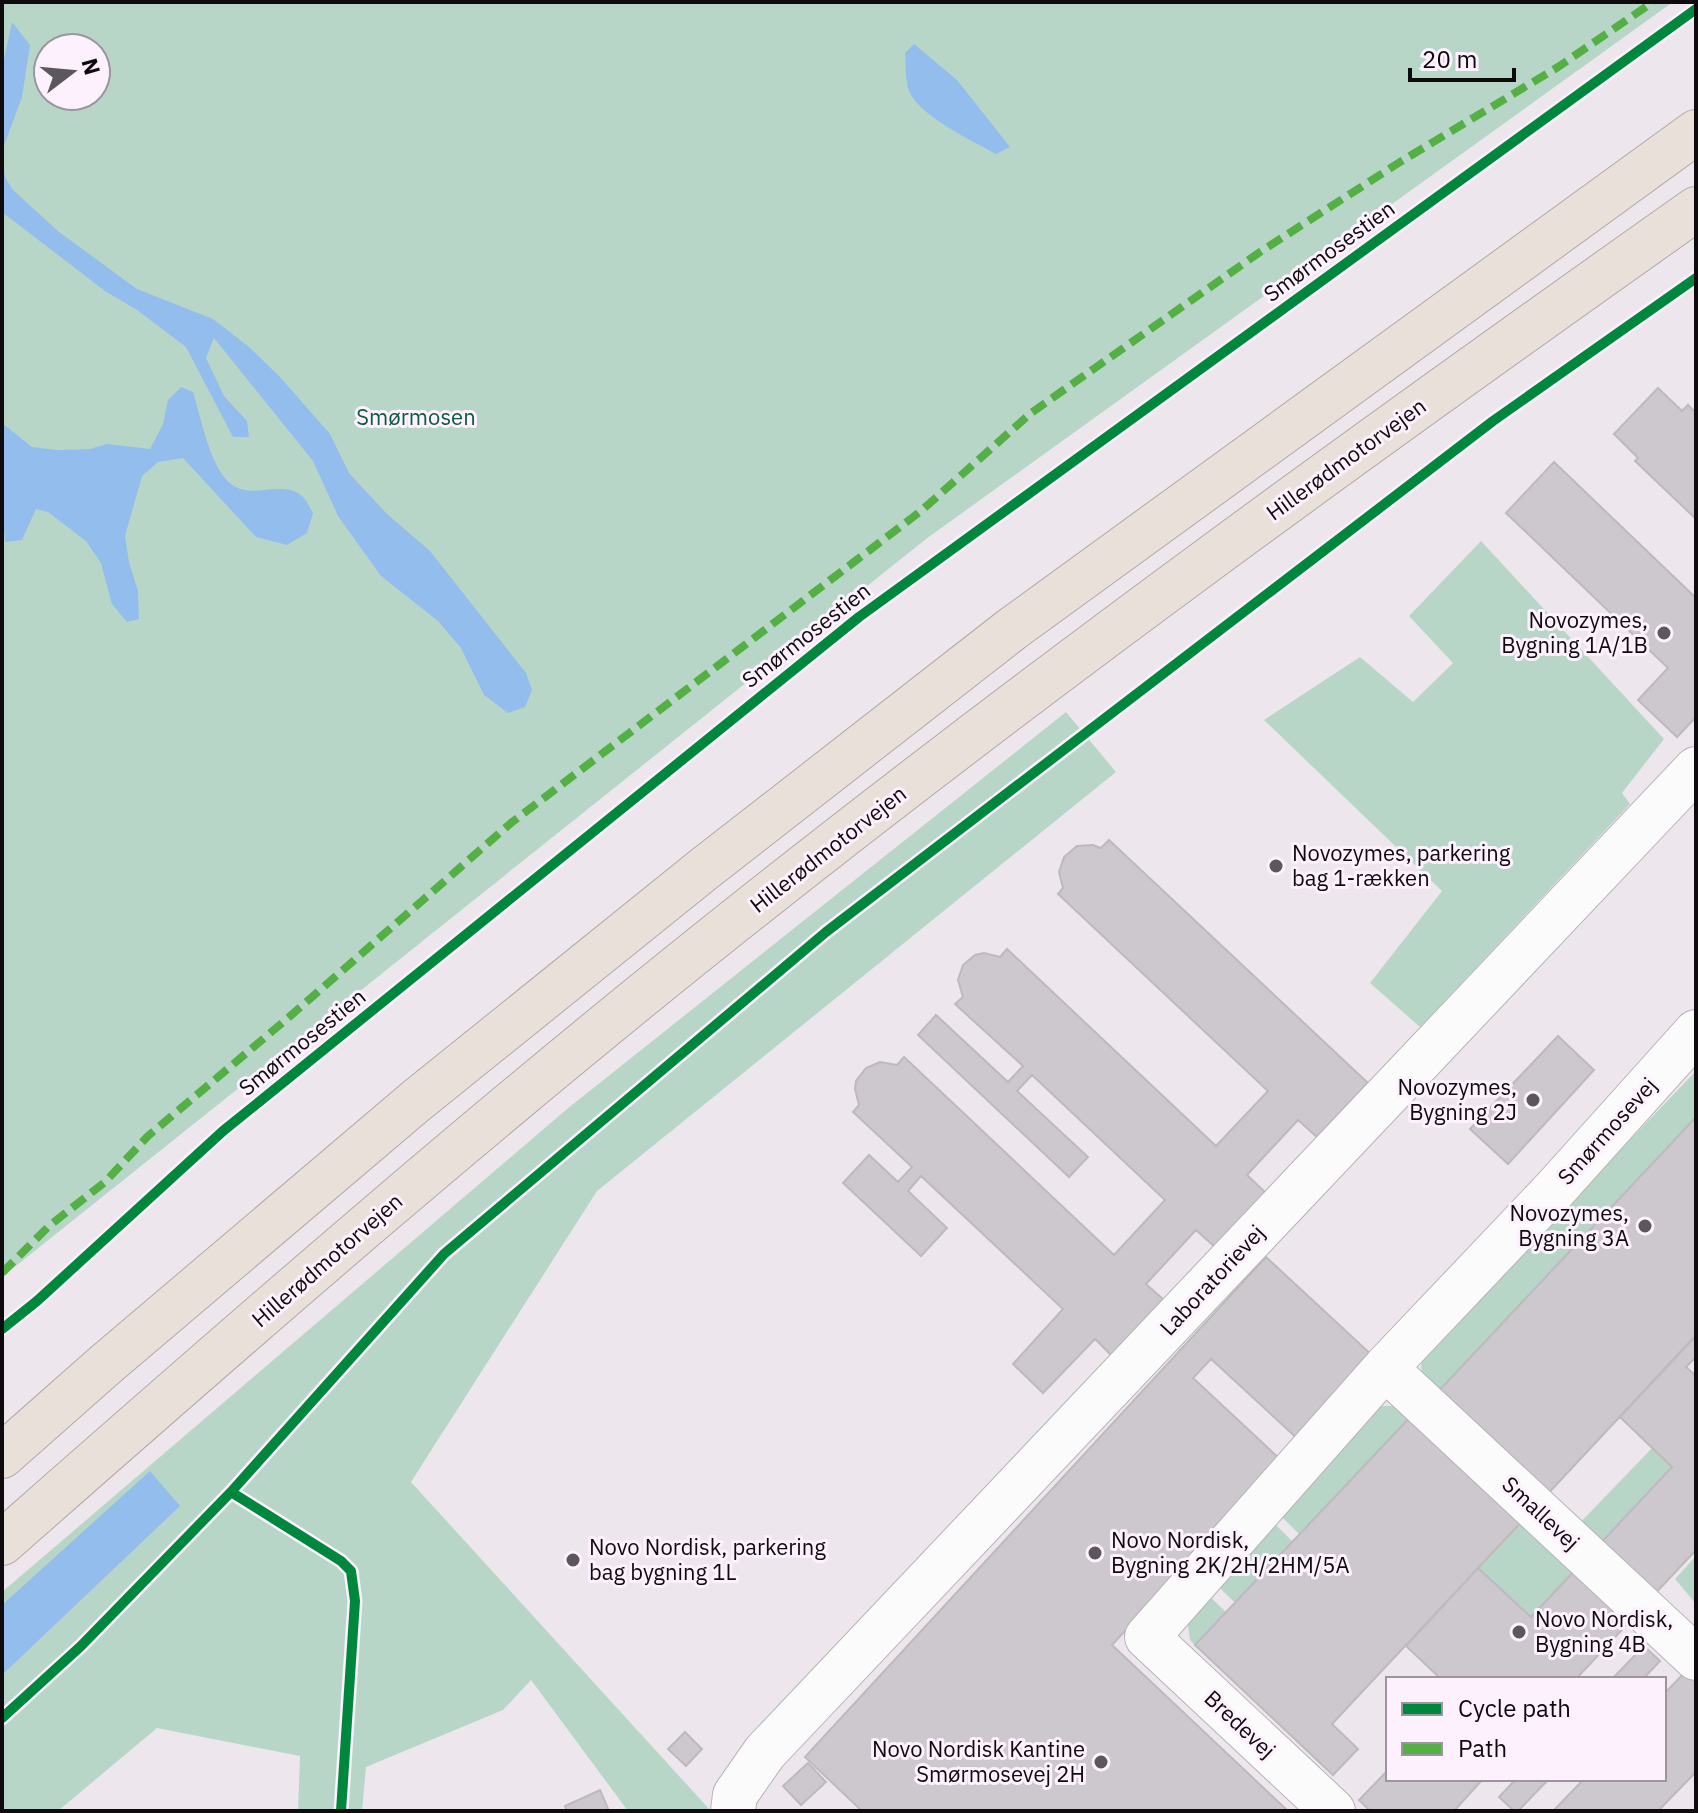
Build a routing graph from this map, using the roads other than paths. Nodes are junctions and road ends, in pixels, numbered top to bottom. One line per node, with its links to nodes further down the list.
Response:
1 (1696, 132): 6 (highway)
2 (1696, 209): 7 (highway, Hillerødmotorvejen)
3 (1696, 769): 10 (lane, Laboratorievej)
4 (1696, 1032): 5 (lane, Smørmosevej)
5 (1385, 1368): 8 (lane, Smørmosevej); 9 (lane, Smallevej)
6 (2, 1456)
7 (2, 1543)
8 (1147, 1637): 11 (lane, Bredevej)
9 (1696, 1658)
10 (734, 1803)
11 (1333, 1811)

